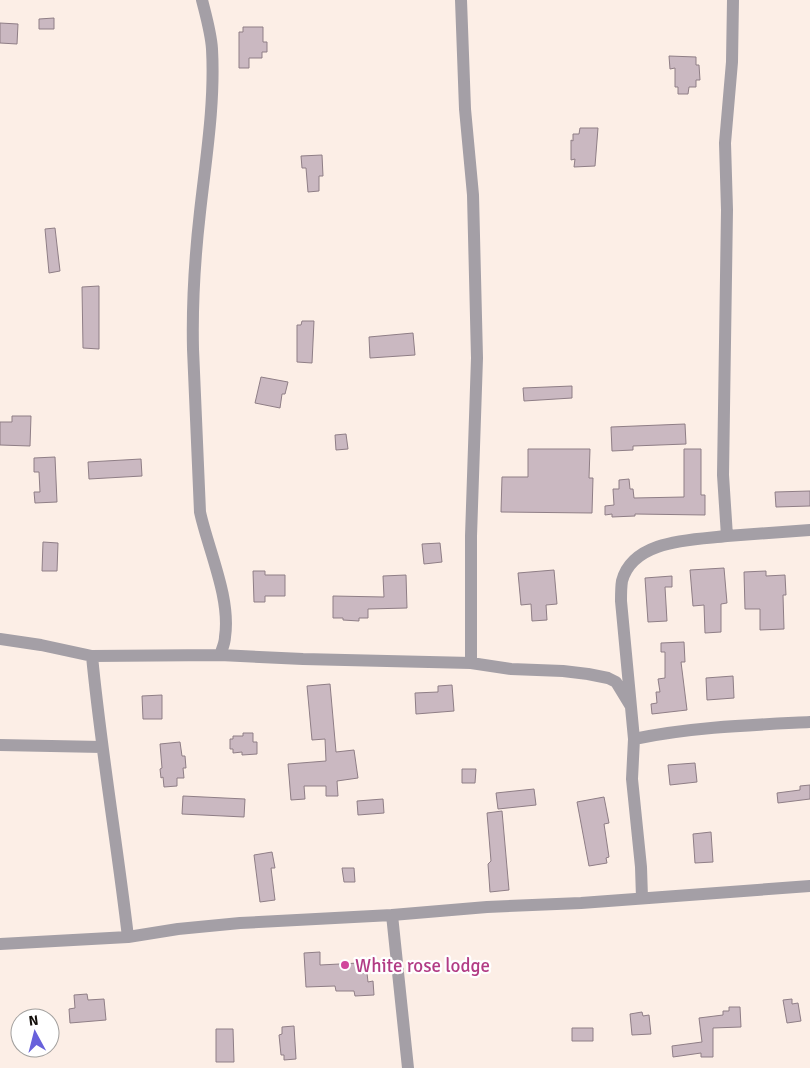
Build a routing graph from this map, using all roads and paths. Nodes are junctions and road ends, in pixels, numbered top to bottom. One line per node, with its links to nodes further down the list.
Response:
1 (202, 0): 7 (street)
2 (461, 0): 9 (street)
3 (734, 0): 5 (street)
4 (810, 530): 5 (street)
5 (727, 536): 10 (street)
6 (0, 639): 8 (street)
7 (220, 655): 8 (street); 9 (street)
8 (92, 656): 14 (street)
9 (472, 663): 10 (street)
10 (631, 707): 12 (street)
11 (810, 722): 12 (street)
12 (634, 739): 16 (street)
13 (0, 745): 14 (street)
14 (102, 748): 18 (street)
15 (810, 886): 16 (street)
16 (642, 898): 17 (street)
17 (392, 915): 18 (street); 20 (street)
18 (128, 937): 19 (street)
19 (0, 944)
20 (408, 1068)

